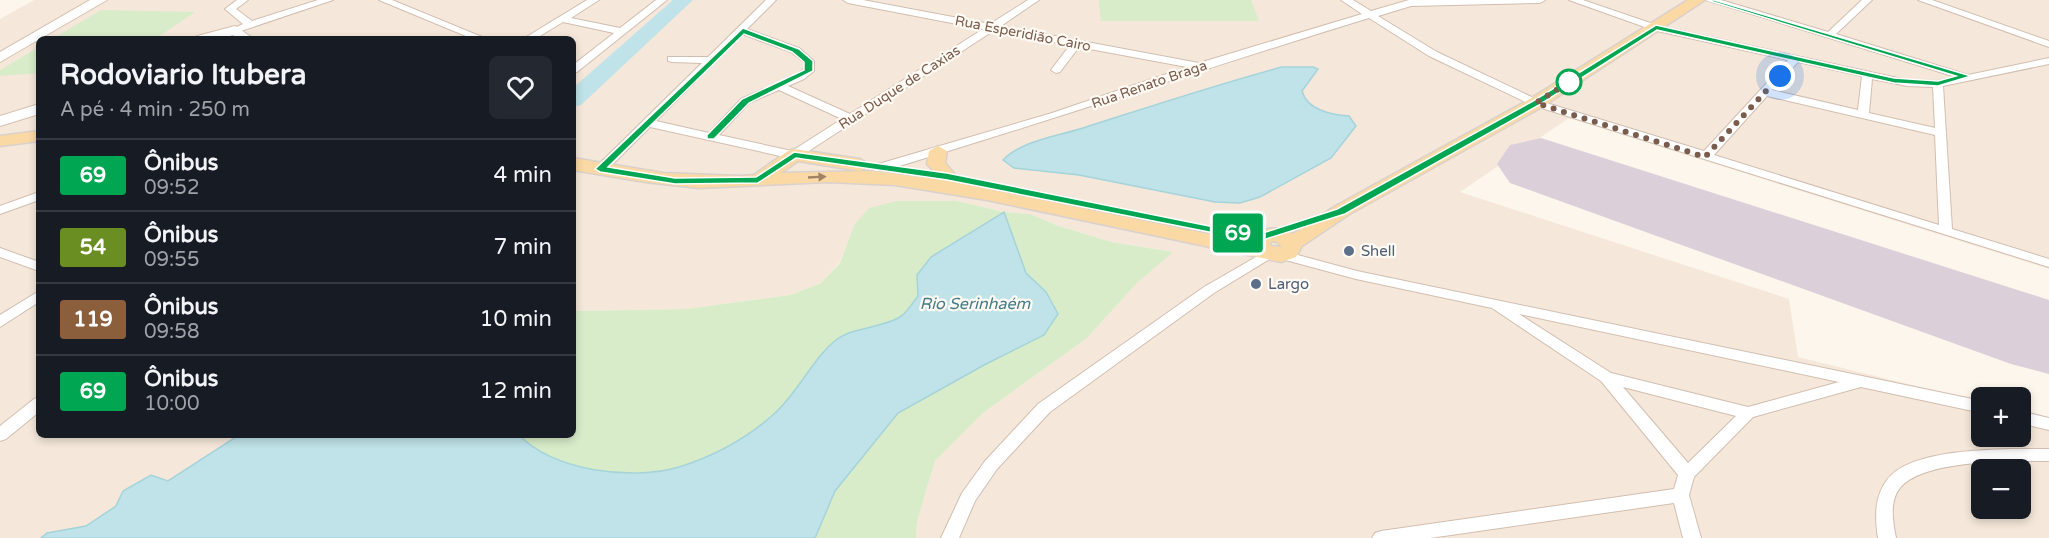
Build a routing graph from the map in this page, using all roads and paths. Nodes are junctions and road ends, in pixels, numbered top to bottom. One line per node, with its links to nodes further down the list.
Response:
1 (100, 0): 26 (main road)
2 (243, 0): 22 (street)
3 (328, 0): 22 (street)
4 (384, 0): 28 (street)
5 (594, 0): 19 (street)
6 (662, 0): 23 (street)
7 (771, 0): 24 (street)
8 (848, 0): 20 (street, Rua Esperidião Cairo)
9 (1034, 0): 20 (street, Rua Duque de Caxias)
10 (1346, 0): 18 (street)
11 (1540, 0): 17 (street, Rua Renato Braga)
12 (1574, 0): 21 (street)
13 (1698, 0): 21 (main road)
14 (1711, 0): 25 (street)
15 (1868, 0): 25 (street)
16 (1923, 0): 32 (street)
17 (1415, 1): 18 (street, Rua Renato Braga)
18 (1370, 14): 38 (street, Rua Renato Braga); 46 (street)
19 (561, 19): 23 (street); 29 (street)
20 (993, 27): 31 (street, Rua Esperidião Cairo); 49 (street, Rua Duque de Caxias)
21 (1656, 28): 36 (street); 46 (main road)
22 (244, 31): 27 (main road)
23 (621, 31): 39 (street)
24 (743, 31): 35 (street); 44 (street)
25 (1830, 35): 42 (street)
26 (38, 36)
27 (218, 36)
28 (474, 36)
29 (533, 36)
30 (36, 37): 33 (main road)
31 (1077, 43): 38 (street, Rua Esperidião Cairo); 40 (street)
32 (2049, 44)
33 (0, 58)
34 (672, 59): 35 (street)
35 (711, 60): 51 (street)
36 (1794, 60): 41 (street); 45 (street)
37 (2049, 61): 42 (street)
38 (1198, 67): 56 (street, Rua Renato Braga)
39 (576, 68)
40 (1056, 70)
41 (1867, 76): 43 (street); 48 (street)
42 (1966, 76): 43 (street)
43 (1938, 84): 52 (street)
44 (778, 86): 49 (street); 54 (street)
45 (1765, 92): 48 (street); 58 (street)
46 (1536, 103): 58 (street); 67 (main road)
47 (36, 110): 50 (main road)
48 (1863, 115): 52 (street)
49 (849, 118): 57 (street, Rua Duque de Caxias)
50 (0, 121)
51 (649, 123): 54 (street); 61 (street)
52 (1940, 133): 66 (street)
53 (36, 136): 55 (main road)
54 (711, 137): 57 (street)
55 (0, 141)
56 (938, 151): 60 (street, Rua Renato Braga); 62 (main road)
57 (794, 155): 60 (main road); 63 (main road)
58 (1705, 157): 66 (street)
59 (576, 164): 61 (main road)
60 (879, 168): 62 (main road)
61 (600, 169): 63 (main road)
62 (947, 176): 67 (main road)
63 (758, 180): 67 (main road, one-way to 67)
64 (36, 197): 65 (street)
65 (0, 210)
66 (1946, 232): 69 (street)
67 (1273, 246): 72 (street); 85 (street)
68 (0, 252): 70 (street)
69 (2049, 263)
70 (36, 266)
71 (36, 298): 73 (street)
72 (1491, 302): 74 (street); 75 (street)
73 (0, 322)
74 (1606, 377): 78 (street); 83 (street)
75 (1861, 381): 77 (street); 78 (street)
76 (36, 405): 81 (street)
77 (1971, 405)
78 (1748, 413): 83 (street)
79 (2031, 420): 80 (street)
80 (2049, 424)
81 (0, 435)
82 (2049, 455): 88 (street)
83 (1688, 474): 84 (street)
84 (1681, 495): 86 (street); 87 (street)
85 (950, 538)
86 (1381, 538)
87 (1692, 538)
88 (1887, 538)

